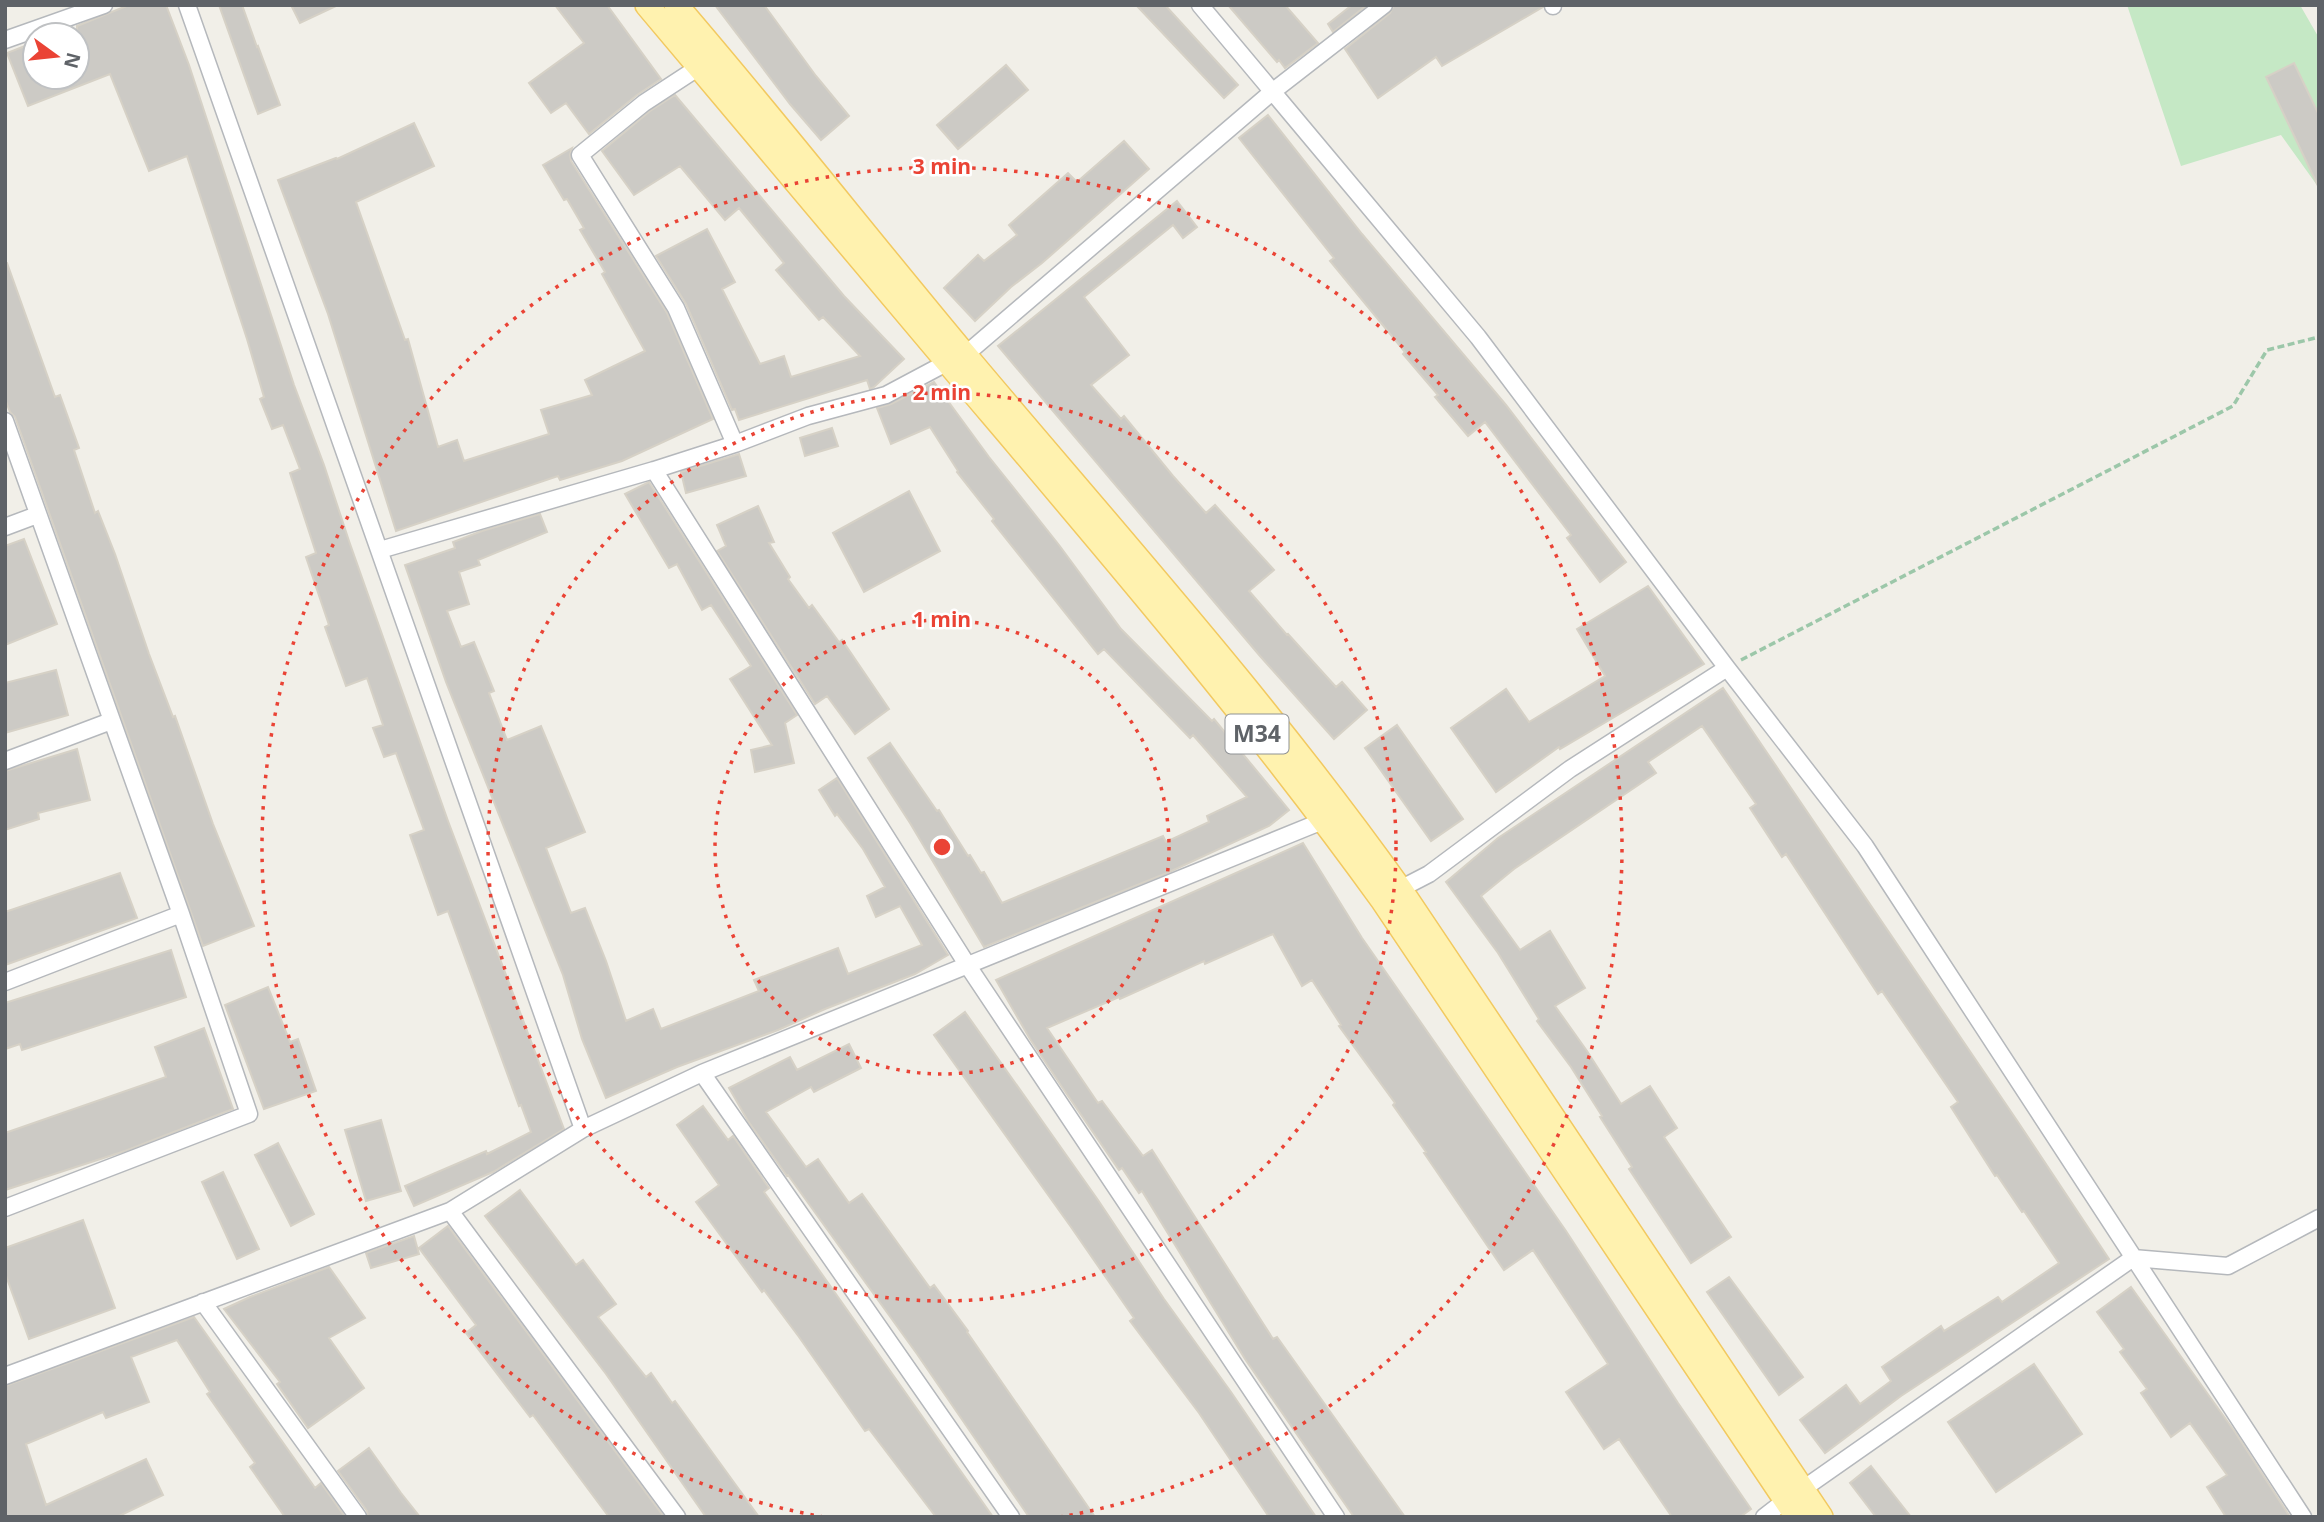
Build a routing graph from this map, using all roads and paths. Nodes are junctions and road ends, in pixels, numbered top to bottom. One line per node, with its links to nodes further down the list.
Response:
1 (104, 5): 7 (street)
2 (187, 5): 17 (street)
3 (647, 5): 8 (main road, M34)
4 (676, 5): 11 (main road, M34)
5 (1200, 5): 9 (street)
6 (1384, 5): 9 (street)
7 (5, 40)
8 (699, 67): 11 (main road, M34); 13 (street)
9 (1272, 92): 11 (street); 18 (street)
10 (2319, 337): 18 (path)
11 (956, 358): 13 (street); 21 (main road, M34); 22 (main road, M34)
12 (5, 421): 15 (street)
13 (735, 444): 14 (street)
14 (654, 470): 17 (street); 24 (street)
15 (37, 515): 16 (street); 19 (street)
16 (5, 527)
17 (380, 550): 27 (street)
18 (1727, 668): 22 (street); 31 (street)
19 (111, 721): 20 (street); 23 (street)
20 (5, 761)
21 (1325, 820): 24 (street); 34 (main road, M34)
22 (1400, 888): 34 (main road, M34)
23 (181, 914): 25 (street); 28 (street)
24 (968, 966): 26 (street); 38 (street)
25 (5, 982)
26 (702, 1073): 27 (street); 37 (street)
27 (583, 1129): 29 (street)
28 (5, 1208)
29 (450, 1211): 32 (street); 36 (street)
30 (2319, 1218): 31 (street)
31 (2133, 1258): 34 (street); 41 (street)
32 (202, 1303): 33 (street); 35 (street)
33 (5, 1376)
34 (1795, 1502): 39 (street); 40 (main road, M34)
35 (358, 1517)
36 (677, 1517)
37 (1011, 1517)
38 (1336, 1517)
39 (1764, 1517)
40 (1821, 1517)
41 (2303, 1517)

